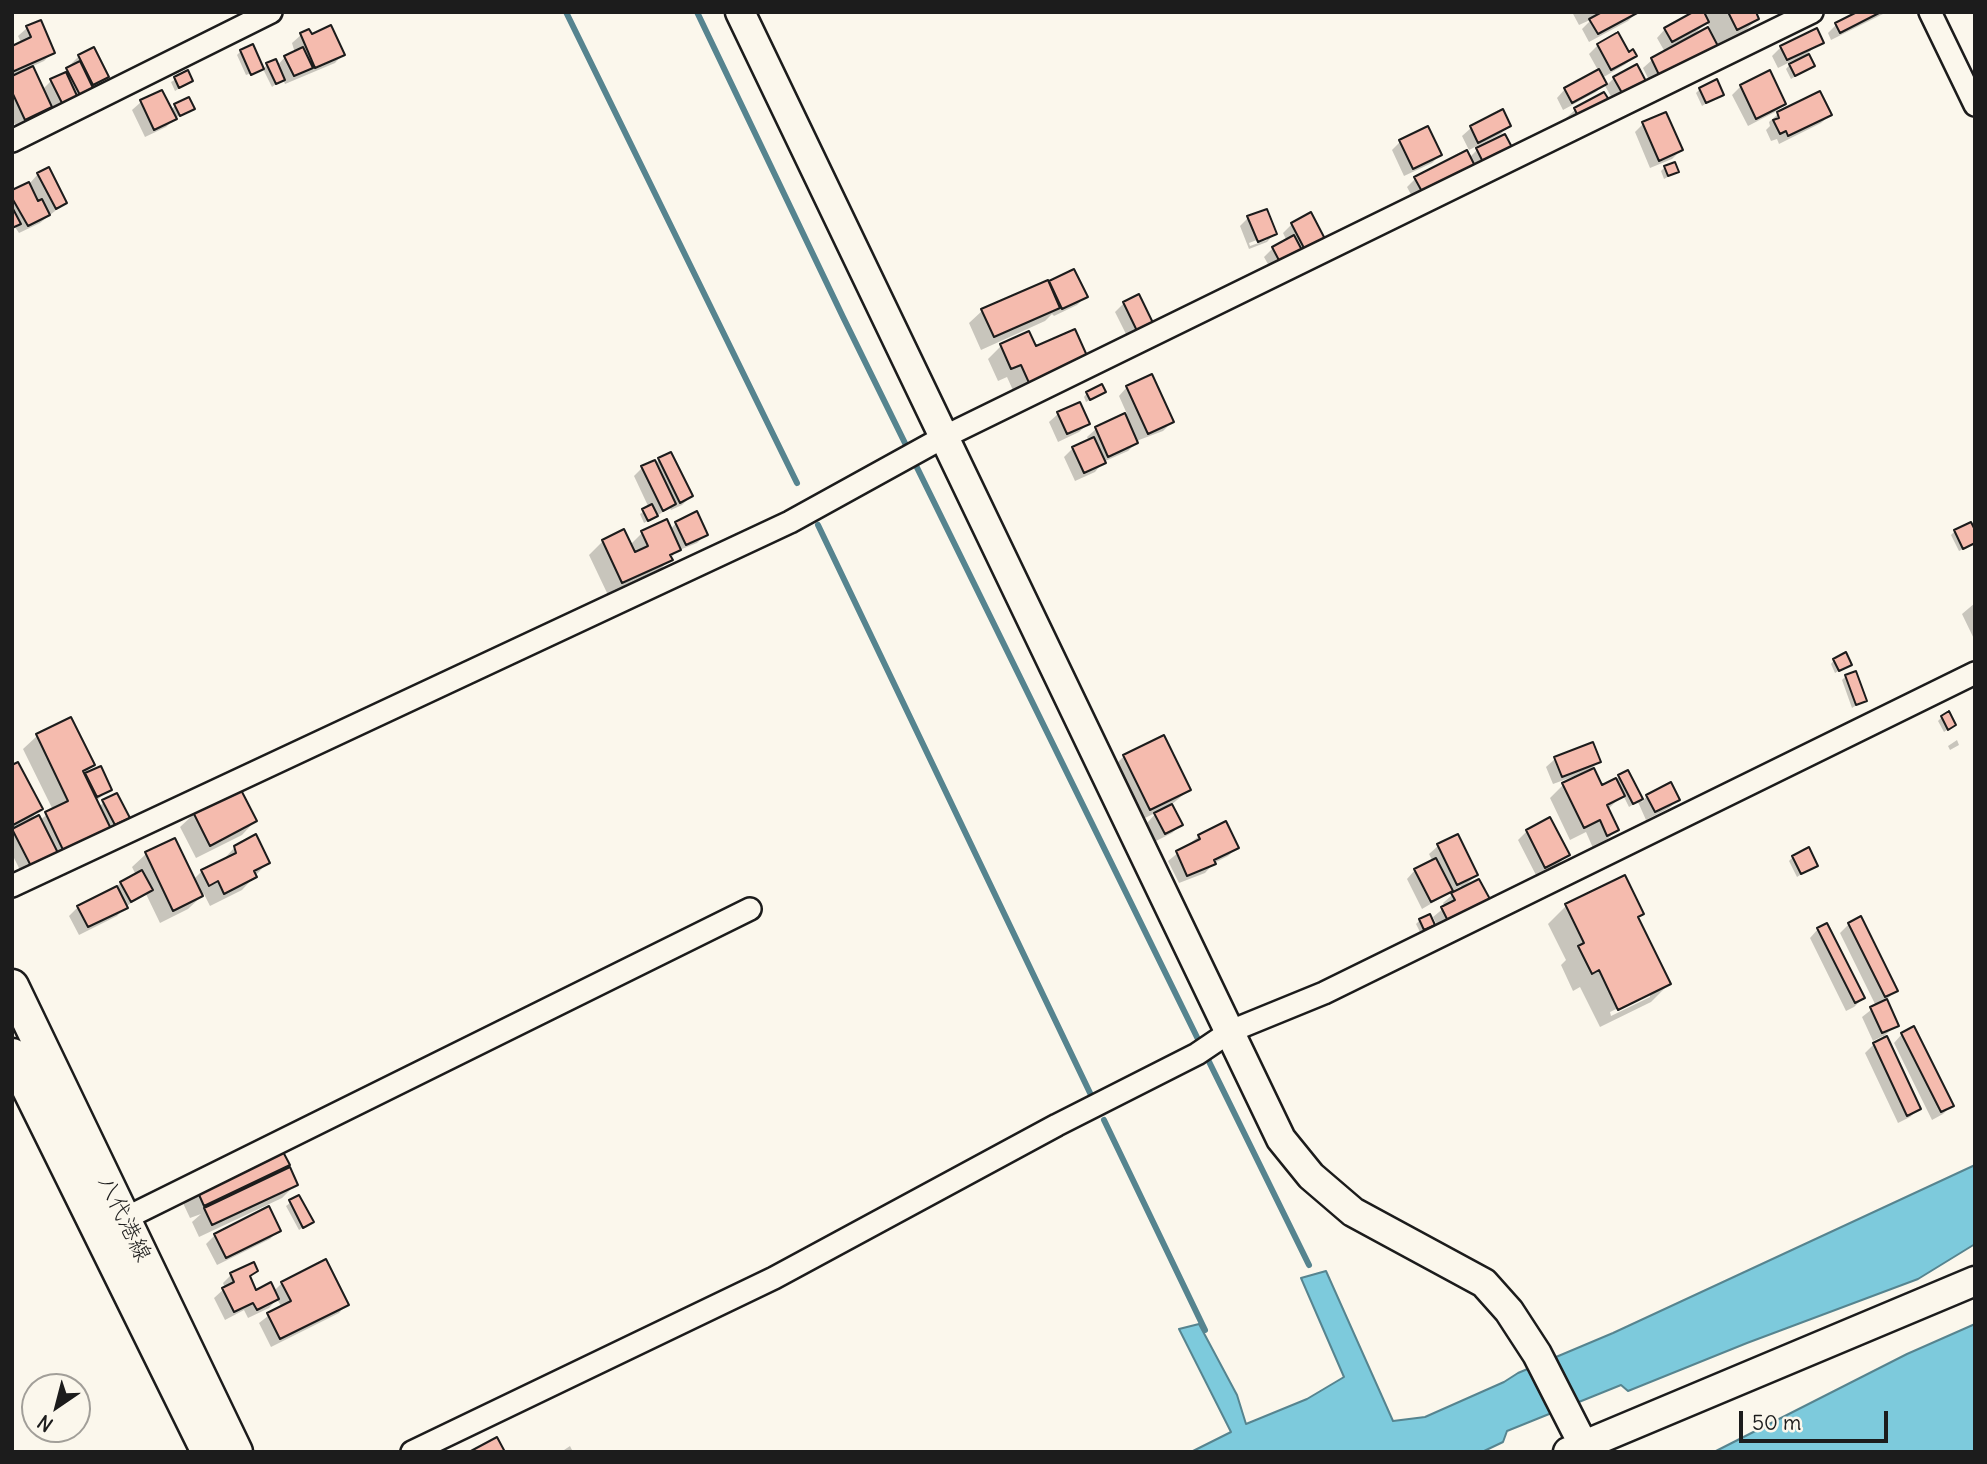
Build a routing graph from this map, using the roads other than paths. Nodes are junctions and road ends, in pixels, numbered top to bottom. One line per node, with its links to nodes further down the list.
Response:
1 (271, 12): 6 (street)
2 (740, 12): 7 (street)
3 (1812, 12): 7 (street)
4 (1930, 12): 5 (street)
5 (1975, 104)
6 (12, 141)
7 (944, 437): 9 (street); 12 (street)
8 (1975, 673): 12 (street)
9 (12, 886)
10 (750, 909): 14 (street)
11 (12, 986): 14 (main road, 八代港線)
12 (1231, 1031): 16 (street); 19 (street)
13 (12, 1055): 17 (main road, 八代港線)
14 (124, 1219): 18 (main road, 八代港線)
15 (1975, 1280): 16 (street)
16 (1579, 1449)
17 (208, 1452)
18 (236, 1452)
19 (412, 1452)

